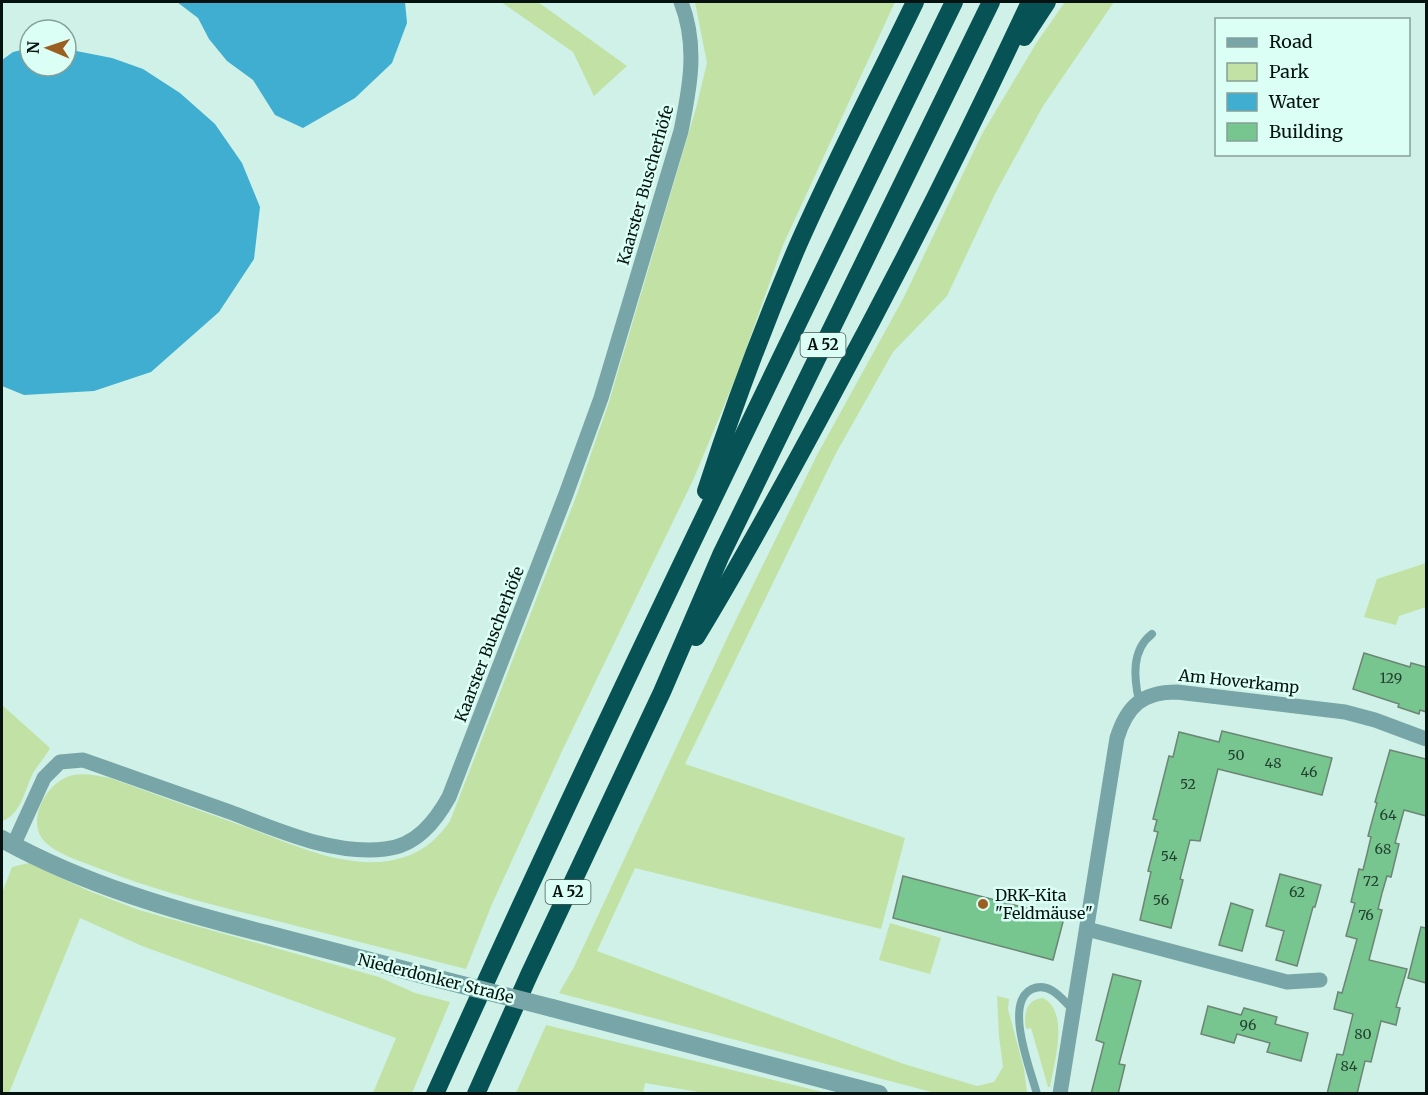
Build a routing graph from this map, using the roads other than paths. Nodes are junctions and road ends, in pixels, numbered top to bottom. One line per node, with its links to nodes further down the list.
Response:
1 (681, 2): 15 (street, Kaarster Buscherhöfe)
2 (909, 2): 8 (highway)
3 (915, 2): 8 (highway)
4 (954, 2): 10 (highway, A 52)
5 (991, 2): 12 (highway, A 52)
6 (1030, 2): 9 (highway)
7 (1047, 2): 9 (highway)
8 (896, 41): 10 (highway)
9 (979, 110): 12 (highway)
10 (685, 556): 19 (highway, A 52)
11 (1152, 634): 13 (lane)
12 (662, 692): 20 (highway, A 52)
13 (1139, 701): 14 (street, Am Hoverkamp); 16 (street)
14 (1426, 739)
15 (7, 842): 21 (street, Niederdonker Straße, bridge)
16 (1087, 929): 17 (street); 18 (street)
17 (1320, 980)
18 (1074, 1011): 22 (lane); 23 (street)
19 (435, 1094)
20 (476, 1094)
21 (879, 1094)
22 (1037, 1094)
23 (1060, 1094)

